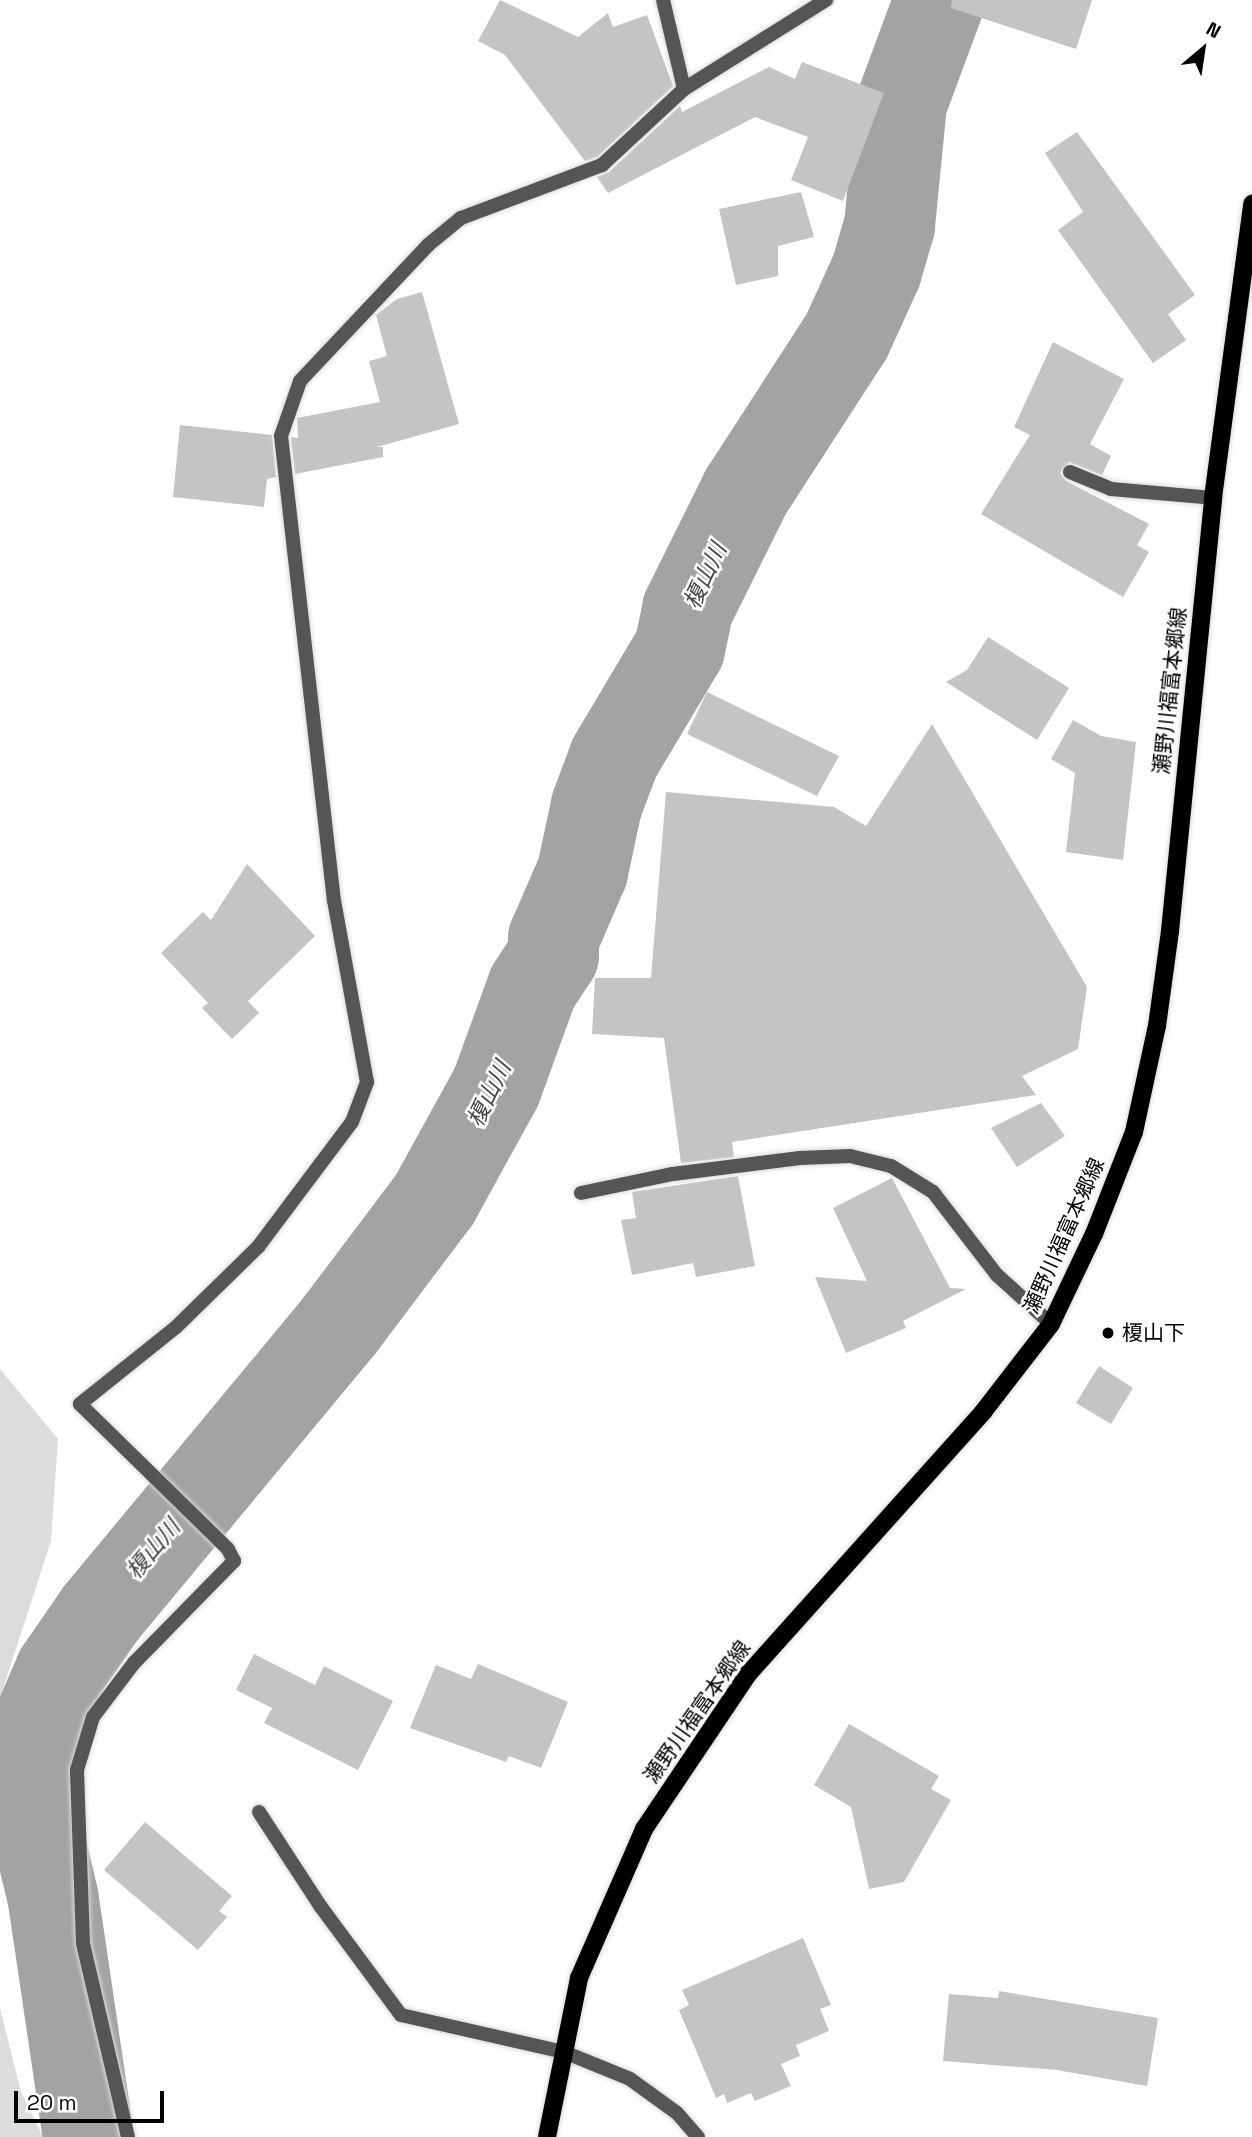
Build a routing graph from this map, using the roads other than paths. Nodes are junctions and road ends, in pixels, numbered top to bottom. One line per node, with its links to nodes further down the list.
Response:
1 (663, 0): 3 (street)
2 (826, 0): 3 (street)
3 (684, 89): 11 (street)
4 (1252, 204): 6 (main road, 瀬野川福富本郷線)
5 (1070, 472): 6 (street)
6 (1213, 498): 8 (main road, 瀬野川福富本郷線)
7 (581, 1193): 8 (street)
8 (1051, 1324): 10 (main road, 瀬野川福富本郷線)
9 (260, 1812): 10 (street)
10 (564, 2052): 12 (main road, 瀬野川福富本郷線); 13 (street)
11 (128, 2137)
12 (547, 2137)
13 (698, 2137)

